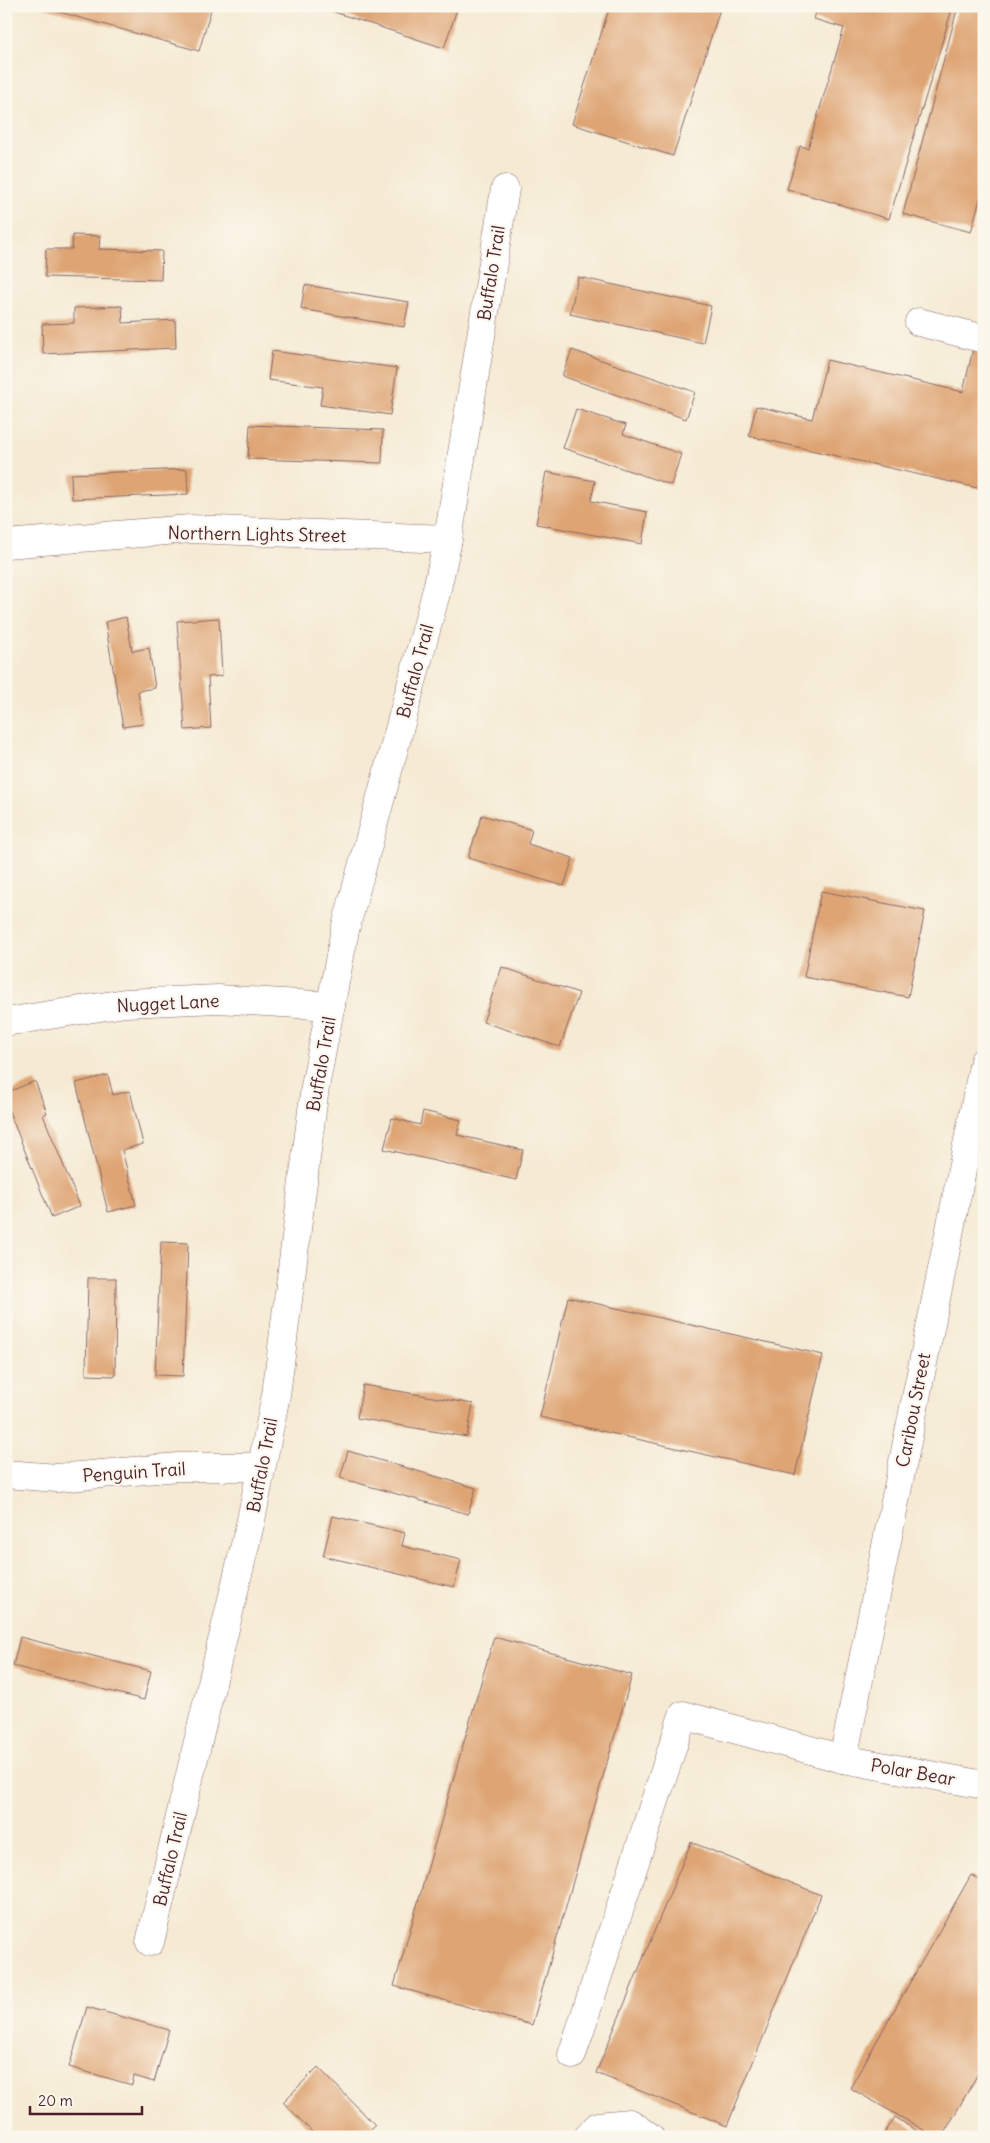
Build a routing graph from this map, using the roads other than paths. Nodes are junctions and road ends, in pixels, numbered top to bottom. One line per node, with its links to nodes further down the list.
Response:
1 (505, 189): 4 (street, Buffalo Trail)
2 (919, 322): 3 (street)
3 (984, 339)
4 (448, 539): 5 (street, Northern Lights Street); 6 (street, Buffalo Trail)
5 (6, 544)
6 (331, 1006): 7 (street, Nugget Lane); 9 (street, Buffalo Trail)
7 (6, 1022)
8 (983, 1065): 11 (street, Caribou Street)
9 (261, 1467): 10 (street, Penguin Trail); 13 (street, Buffalo Trail)
10 (6, 1474)
11 (843, 1759): 12 (street, Polar Bear); 14 (street, Polar Bear)
12 (984, 1785)
13 (150, 1942)
14 (572, 2055)
15 (588, 2137): 16 (street)
16 (650, 2137)

